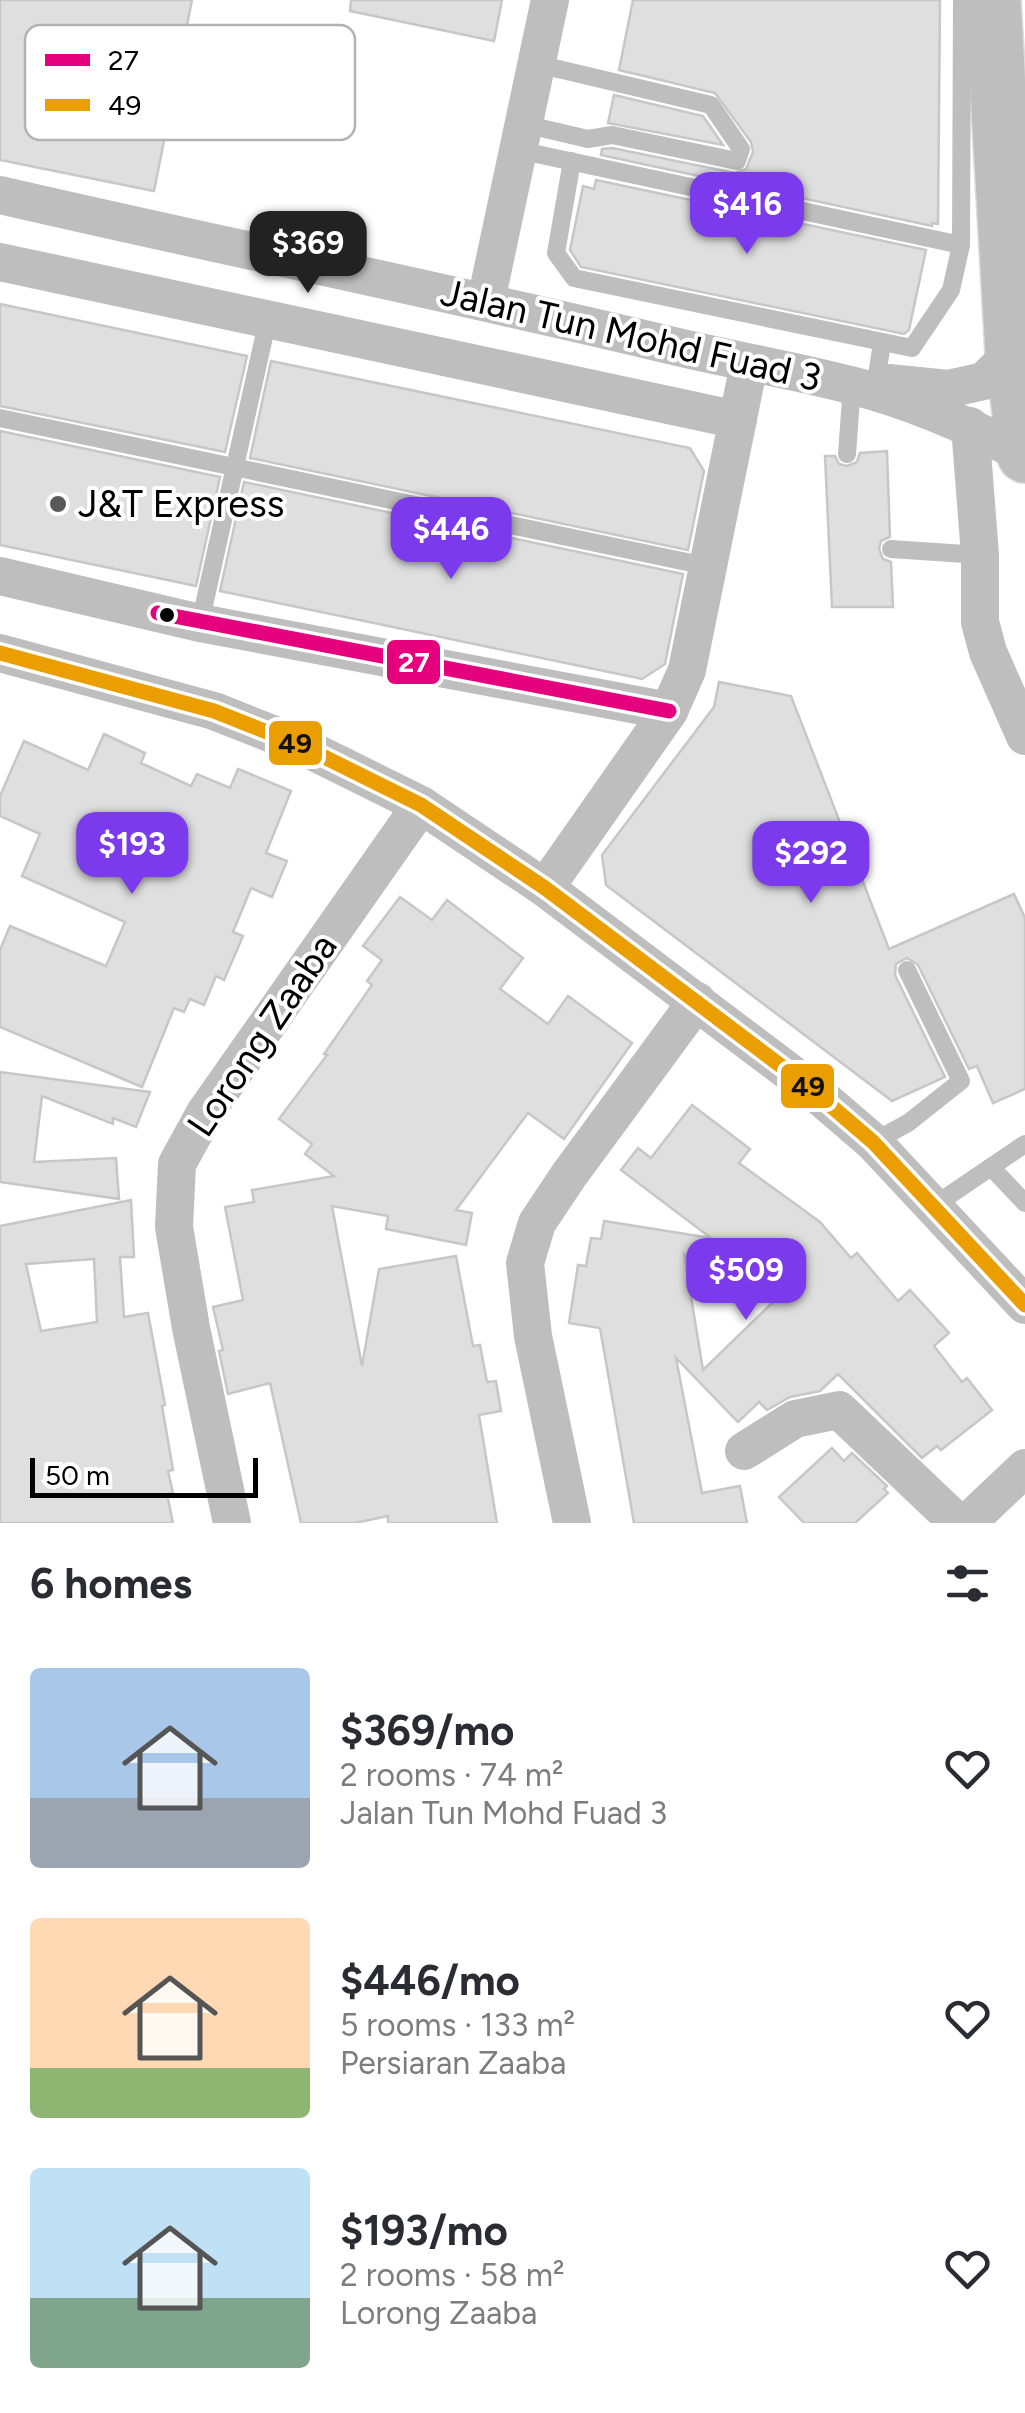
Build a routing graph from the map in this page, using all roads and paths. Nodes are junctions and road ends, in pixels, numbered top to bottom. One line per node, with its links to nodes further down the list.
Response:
1 (550, 0): 4 (street)
2 (962, 0): 8 (lane)
3 (994, 0): 14 (main road)
4 (537, 64): 5 (street); 5 (lane)
5 (521, 137): 6 (lane); 11 (street)
6 (572, 162): 8 (lane); 13 (lane)
7 (0, 195): 9 (street, Jalan Tun Mohd Fuad 3)
8 (961, 245): 13 (lane)
9 (282, 258): 11 (street, Jalan Tun Mohd Fuad 3); 12 (street)
10 (0, 262): 12 (street)
11 (486, 301): 15 (street, Jalan Tun Mohd Fuad 3)
12 (268, 319): 18 (street); 22 (lane)
13 (882, 343): 16 (lane)
14 (1013, 353): 16 (street, Jalan Tun Mohd Fuad 3); 21 (main road)
15 (749, 364): 16 (street, Jalan Tun Mohd Fuad 3); 18 (street)
16 (864, 383): 19 (street, Jalan Tun Mohd Fuad 3); 20 (lane)
17 (0, 418): 22 (lane)
18 (738, 420): 25 (street)
19 (970, 426): 21 (street, Jalan Tun Mohd Fuad 3); 24 (street)
20 (847, 454)
21 (1025, 455)
22 (235, 467): 25 (lane); 27 (lane)
23 (890, 549): 24 (lane)
24 (980, 554): 30 (street)
25 (706, 566): 29 (street)
26 (0, 576): 27 (street)
27 (200, 623): 29 (street)
28 (0, 653): 31 (street)
29 (668, 711): 32 (street)
30 (1025, 736)
31 (421, 806): 32 (street); 43 (street, Lorong Zaaba)
32 (545, 888): 34 (street)
33 (907, 970): 35 (lane)
34 (696, 1002): 35 (street); 44 (street)
35 (873, 1142): 39 (street)
36 (1025, 1144): 37 (lane)
37 (991, 1167): 38 (lane); 39 (lane)
38 (1025, 1204)
39 (935, 1205): 40 (street)
40 (1025, 1305)
41 (744, 1451): 45 (street)
42 (1025, 1468): 46 (street)
43 (232, 1523)
44 (572, 1523)
45 (958, 1523)
46 (966, 1523)

